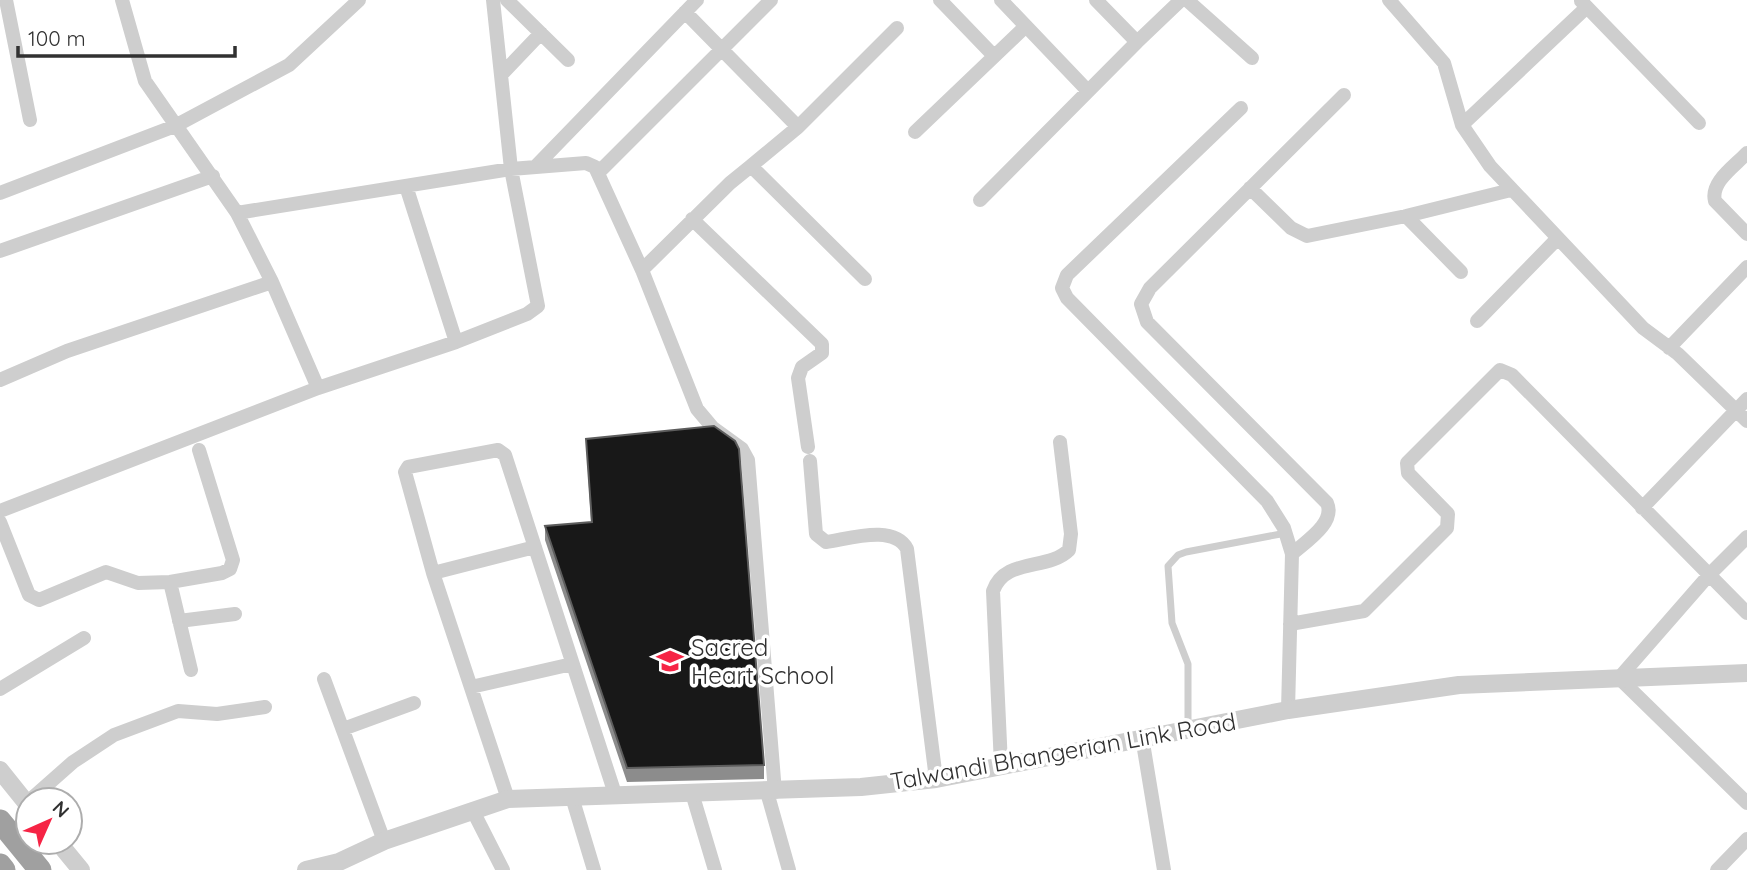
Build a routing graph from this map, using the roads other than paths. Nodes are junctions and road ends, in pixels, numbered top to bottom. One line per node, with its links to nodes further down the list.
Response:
1 (6, 0): 28 (street)
2 (122, 0): 31 (street)
3 (359, 0): 31 (street)
4 (493, 0): 24 (street)
5 (507, 0): 18 (street)
6 (697, 0): 15 (street)
7 (771, 0): 20 (street)
8 (940, 0): 21 (street)
9 (1001, 0): 16 (street)
10 (1096, 0): 19 (street)
11 (1181, 0): 19 (street)
12 (1187, 0): 22 (street)
13 (1389, 0): 30 (street)
14 (1583, 3): 29 (street); 30 (street)
15 (685, 12): 20 (street); 35 (street)
16 (1026, 26): 21 (street); 25 (street)
17 (897, 28): 32 (street)
18 (541, 33): 23 (street); 24 (street)
19 (1137, 42): 25 (street)
20 (724, 50): 32 (street); 38 (street)
21 (994, 56): 33 (street)
22 (1252, 58)
23 (568, 60)
24 (502, 74): 37 (street)
25 (1087, 90): 44 (street)
26 (1344, 95): 41 (street)
27 (1241, 107): 69 (street)
28 (30, 120)
29 (1699, 123)
30 (1462, 125): 42 (street)
31 (175, 126): 39 (street); 43 (street)
32 (798, 127): 36 (street)
33 (915, 132)
34 (1747, 153): 48 (street)
35 (536, 166): 37 (street); 38 (street)
36 (751, 166): 47 (street); 54 (street)
37 (511, 169): 40 (street); 57 (street)
38 (600, 172): 52 (street)
39 (214, 176): 45 (street); 50 (street)
40 (406, 186): 45 (street); 57 (street)
41 (1250, 188): 46 (street); 72 (street)
42 (1511, 190): 46 (street); 49 (street)
43 (0, 193)
44 (980, 200)
45 (237, 213): 55 (street)
46 (1406, 216): 53 (street)
47 (692, 219): 52 (street); 96 (street)
48 (1747, 234)
49 (1556, 240): 56 (street); 58 (street)
50 (0, 251)
51 (1747, 267): 58 (street)
52 (642, 270): 99 (street)
53 (1461, 272)
54 (865, 279)
55 (272, 282): 59 (street); 60 (street)
56 (1477, 321)
57 (456, 342): 60 (street)
58 (1669, 348): 62 (street)
59 (0, 380)
60 (318, 388): 67 (street)
61 (1747, 399): 62 (street)
62 (1736, 410): 63 (street); 66 (street)
63 (1747, 421)
64 (1060, 442): 94 (street)
65 (199, 450): 75 (street)
66 (1642, 509): 74 (street); 79 (street)
67 (0, 511)
68 (0, 522): 75 (street)
69 (1286, 533): 72 (street); 91 (lane)
70 (1747, 537): 74 (street)
71 (535, 547): 73 (street); 73 (street); 81 (street)
72 (1292, 554): 79 (street)
73 (433, 573): 86 (street)
74 (1709, 575): 76 (street); 84 (street)
75 (170, 582): 78 (street)
76 (1747, 613)
77 (235, 614): 78 (street)
78 (179, 621): 82 (street)
79 (1290, 624): 90 (street)
80 (83, 638): 87 (street)
81 (572, 664): 86 (street); 101 (street)
82 (191, 670)
83 (1747, 673): 84 (street, Talwandi Bhangerian Link Road)
84 (1619, 678): 90 (street, Talwandi Bhangerian Link Road); 104 (street)
85 (324, 679): 92 (street)
86 (471, 687): 103 (street)
87 (0, 689)
88 (414, 703): 92 (street)
89 (265, 707): 98 (street)
90 (1288, 710): 91 (street, Talwandi Bhangerian Link Road)
91 (1188, 728): 93 (street, Talwandi Bhangerian Link Road)
92 (343, 729): 108 (street)
93 (1142, 737): 94 (street, Talwandi Bhangerian Link Road); 119 (street)
94 (1001, 765): 96 (street, Talwandi Bhangerian Link Road)
95 (0, 770): 97 (street)
96 (936, 779): 99 (street, Talwandi Bhangerian Link Road)
97 (14, 786)
98 (46, 786)
99 (771, 792): 100 (street, Talwandi Bhangerian Link Road); 118 (street)
100 (692, 793): 101 (street, Talwandi Bhangerian Link Road); 117 (street)
101 (615, 794): 102 (street, Talwandi Bhangerian Link Road)
102 (572, 797): 103 (street, Talwandi Bhangerian Link Road); 116 (street)
103 (508, 799): 105 (street, Talwandi Bhangerian Link Road)
104 (1747, 803)
105 (473, 811): 108 (street, Talwandi Bhangerian Link Road); 115 (street)
106 (0, 821): 112 (highway)
107 (1747, 839): 120 (street)
108 (384, 841): 114 (street, Talwandi Bhangerian Link Road)
109 (70, 856): 113 (street)
110 (0, 865): 111 (highway)
111 (4, 870)
112 (40, 870)
113 (81, 870)
114 (306, 870)
115 (503, 870)
116 (594, 870)
117 (715, 870)
118 (789, 870)
119 (1164, 870)
120 (1717, 870)

